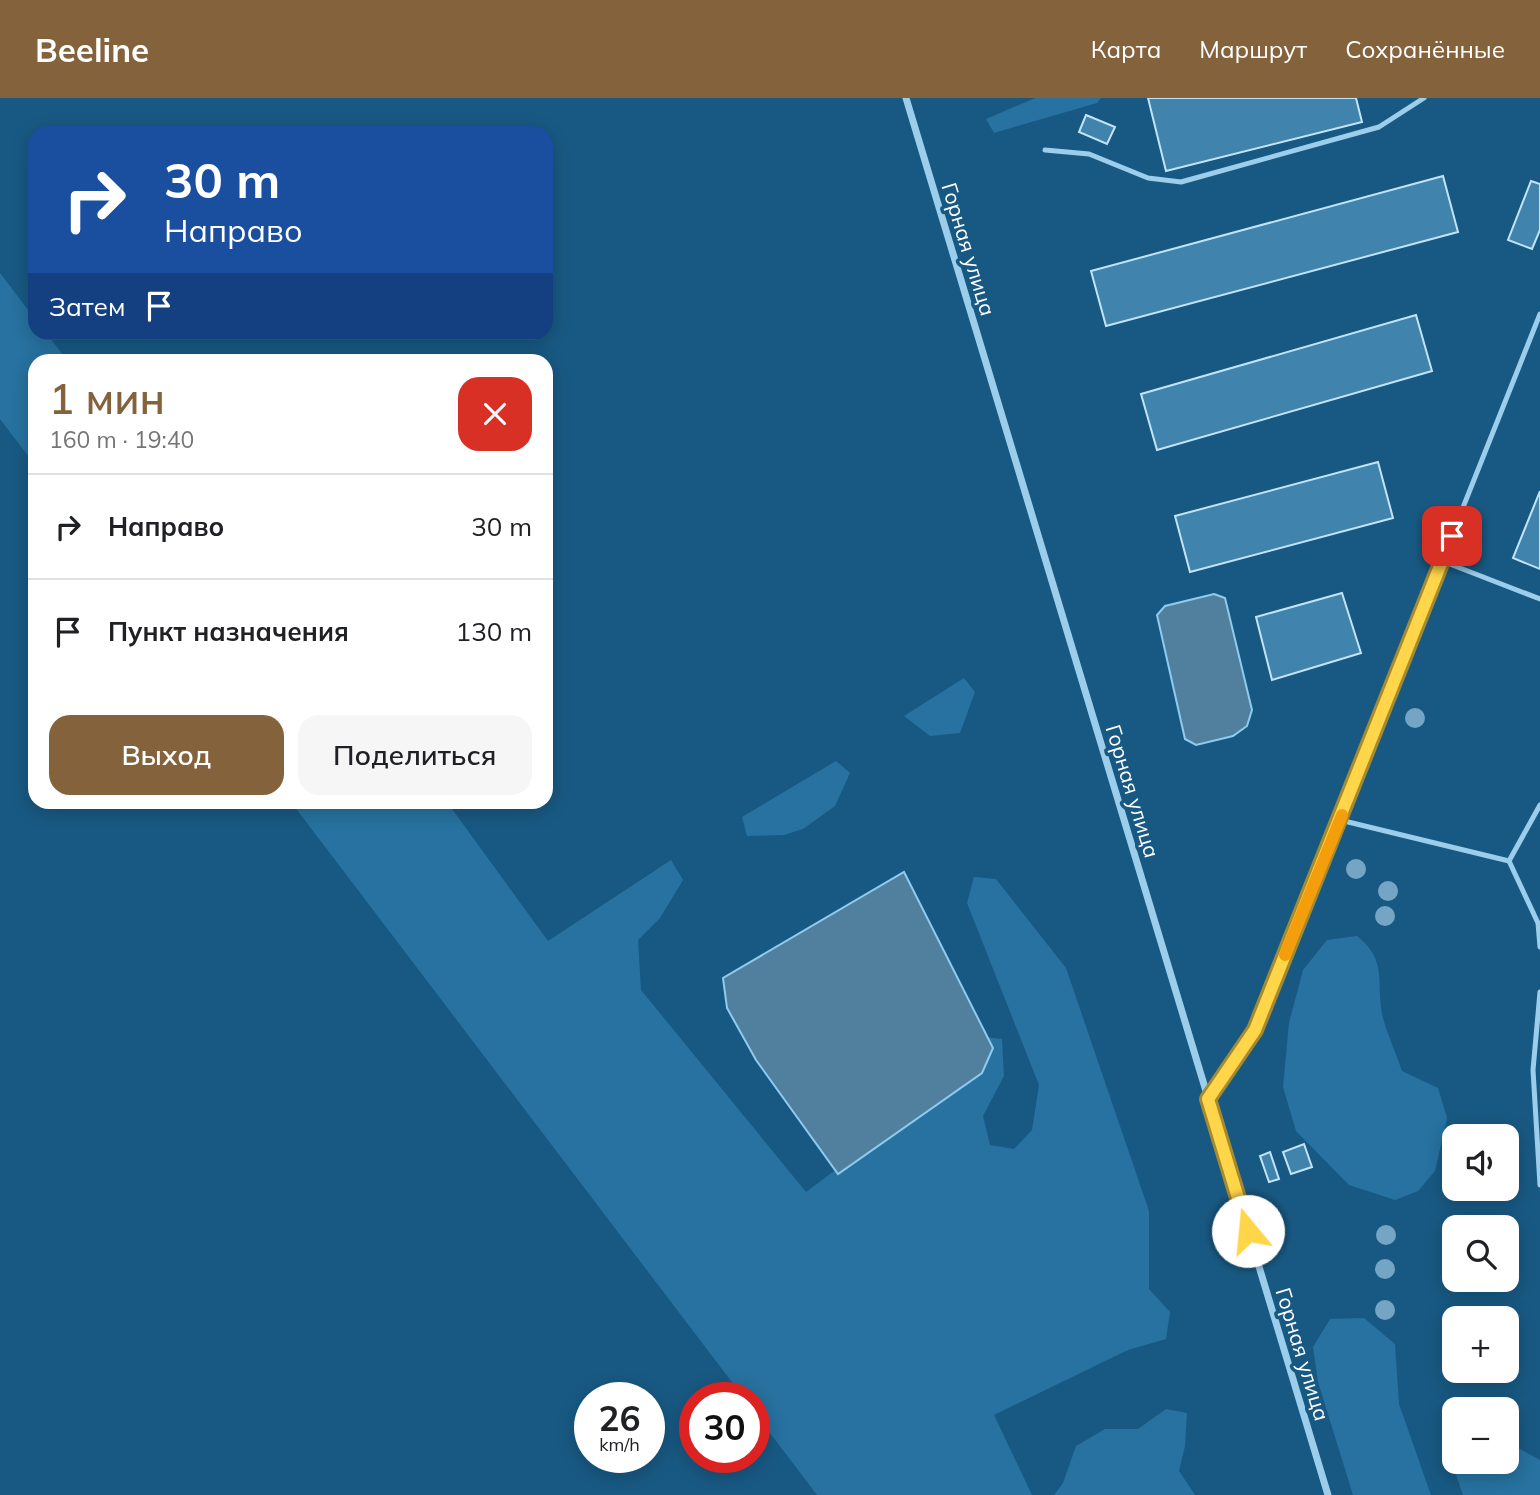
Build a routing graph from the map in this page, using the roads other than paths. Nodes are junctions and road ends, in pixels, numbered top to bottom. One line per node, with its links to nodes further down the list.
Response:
1 (906, 98): 12 (street, Горная улица)
2 (1424, 98): 3 (lane)
3 (1045, 150)
4 (1540, 314): 5 (lane)
5 (1442, 561): 6 (lane); 8 (lane)
6 (1540, 599)
7 (1540, 805): 9 (lane)
8 (1340, 820): 9 (lane); 12 (lane)
9 (1509, 861): 10 (lane)
10 (1540, 947)
11 (1540, 992): 13 (lane)
12 (1208, 1099): 14 (street, Горная улица)
13 (1540, 1185)
14 (1328, 1495)

